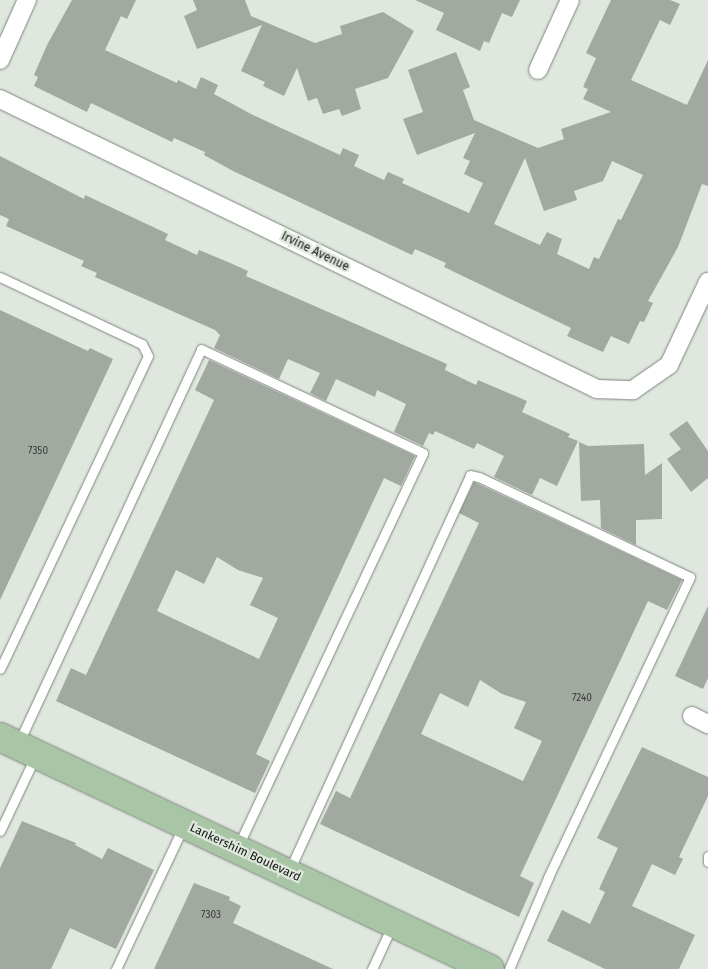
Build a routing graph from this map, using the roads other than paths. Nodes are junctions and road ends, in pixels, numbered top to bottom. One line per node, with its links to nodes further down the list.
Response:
1 (27, 0): 3 (street)
2 (570, 0): 4 (street)
3 (0, 60)
4 (538, 70)
5 (0, 99): 7 (street, Irvine Avenue)
6 (0, 277): 8 (lane)
7 (708, 282)
8 (0, 670)
9 (692, 716): 10 (street)
10 (708, 724)
11 (12, 746): 12 (main road, Lankershim Boulevard); 13 (lane); 14 (lane)
12 (184, 824): 14 (main road, Lankershim Boulevard); 19 (lane)
13 (0, 831)
14 (237, 849): 17 (main road, Lankershim Boulevard)
15 (708, 856): 16 (lane)
16 (708, 862)
17 (288, 873): 18 (main road, Lankershim Boulevard); 22 (lane)
18 (393, 923): 20 (lane); 21 (main road, Lankershim Boulevard)
19 (116, 969)
20 (372, 969)
21 (490, 969)
22 (509, 969)

